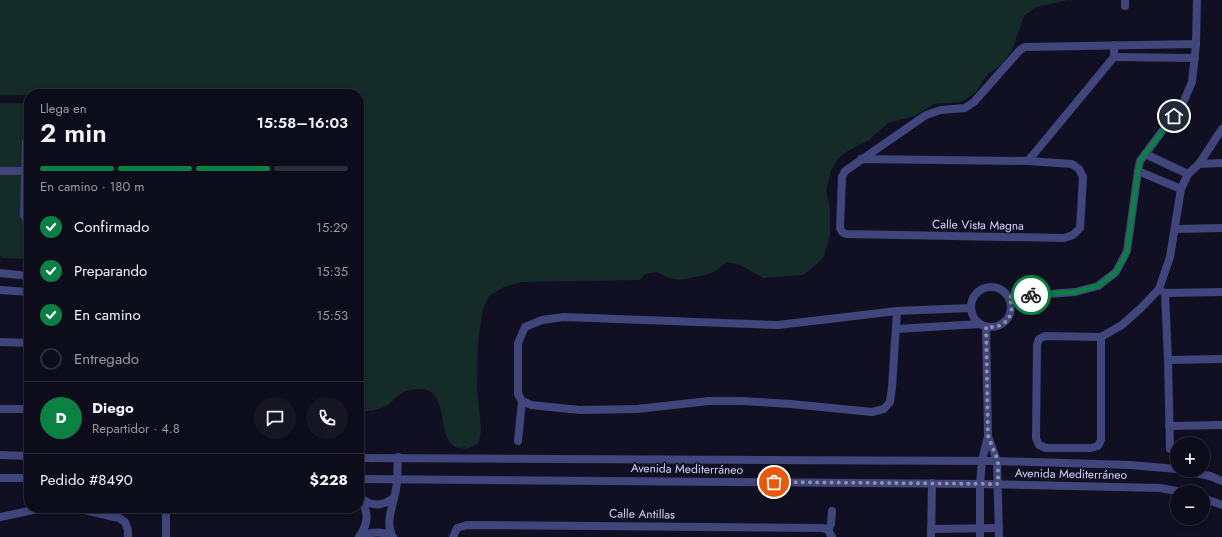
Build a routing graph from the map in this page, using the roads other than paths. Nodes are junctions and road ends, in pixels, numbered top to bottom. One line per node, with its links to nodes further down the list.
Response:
1 (1197, 0): 2 (street)
2 (1196, 44): 3 (street, Calle Vista Magna); 5 (street)
3 (1114, 45): 4 (street); 8 (street, Calle Vista Magna)
4 (1114, 58): 5 (street); 9 (street)
5 (1195, 58): 7 (street)
6 (1222, 129): 11 (street)
7 (1145, 154): 14 (street); 15 (street)
8 (861, 159): 9 (street, Calle Vista Magna); 9 (street, Calle Vista Magna)
9 (1028, 161)
10 (1222, 163): 11 (street)
11 (1199, 164): 15 (street)
12 (0, 171): 13 (street)
13 (24, 171)
14 (1138, 171): 16 (street); 25 (street)
15 (1188, 174): 16 (street)
16 (1181, 189): 18 (street)
17 (1222, 228): 18 (street)
18 (1175, 229): 22 (street)
19 (0, 273): 20 (street)
20 (24, 275)
21 (0, 290): 23 (street)
22 (1162, 291): 24 (street); 30 (street); 34 (street)
23 (24, 292)
24 (1222, 292)
25 (1009, 297): 26 (street); 28 (street)
26 (971, 308): 27 (street); 28 (street)
27 (897, 311): 29 (street); 35 (street)
28 (983, 326): 29 (street); 40 (street)
29 (896, 329): 35 (street)
30 (1101, 337): 30 (street)
31 (0, 342): 32 (street)
32 (24, 342)
33 (1222, 359): 34 (street)
34 (1168, 360): 39 (street)
35 (522, 401): 41 (street)
36 (0, 409): 37 (street)
37 (24, 410)
38 (1222, 425): 39 (street)
39 (1169, 426): 42 (street)
40 (988, 436): 47 (street); 48 (street)
41 (518, 442)
42 (1170, 449)
43 (0, 456): 44 (street)
44 (24, 456)
45 (398, 457): 46 (street, Avenida Mediterráneo); 48 (street, Avenida Mediterráneo); 53 (street)
46 (364, 458)
47 (998, 461): 48 (street, Avenida Mediterráneo); 49 (street, Avenida Mediterráneo); 58 (street)
48 (982, 462): 57 (street)
49 (1170, 469)
50 (1210, 476): 55 (street, Avenida Mediterráneo)
51 (0, 478): 52 (street)
52 (24, 478)
53 (397, 478): 54 (street, Avenida Mediterráneo); 56 (street, Avenida Mediterráneo); 60 (street)
54 (364, 479)
55 (1222, 481)
56 (932, 484): 57 (street, Avenida Mediterráneo); 72 (street)
57 (980, 484): 58 (street, Avenida Mediterráneo); 70 (street)
58 (998, 484): 59 (street, Avenida Mediterráneo); 71 (street)
59 (1170, 490)
60 (394, 498): 61 (street); 77 (street)
61 (364, 500)
62 (1210, 501): 63 (street)
63 (1222, 505)
64 (364, 506): 76 (street)
65 (832, 511): 73 (street)
66 (24, 512): 69 (street)
67 (97, 513): 74 (street)
68 (166, 513): 75 (street)
69 (0, 516)
70 (980, 528): 71 (street); 72 (street); 79 (street)
71 (999, 528): 80 (street)
72 (931, 533)
73 (830, 534): 78 (street, Calle Antillas)
74 (128, 537)
75 (166, 537)
76 (360, 537): 77 (street)
77 (393, 537)
78 (453, 537)
79 (980, 537)
80 (999, 537)

